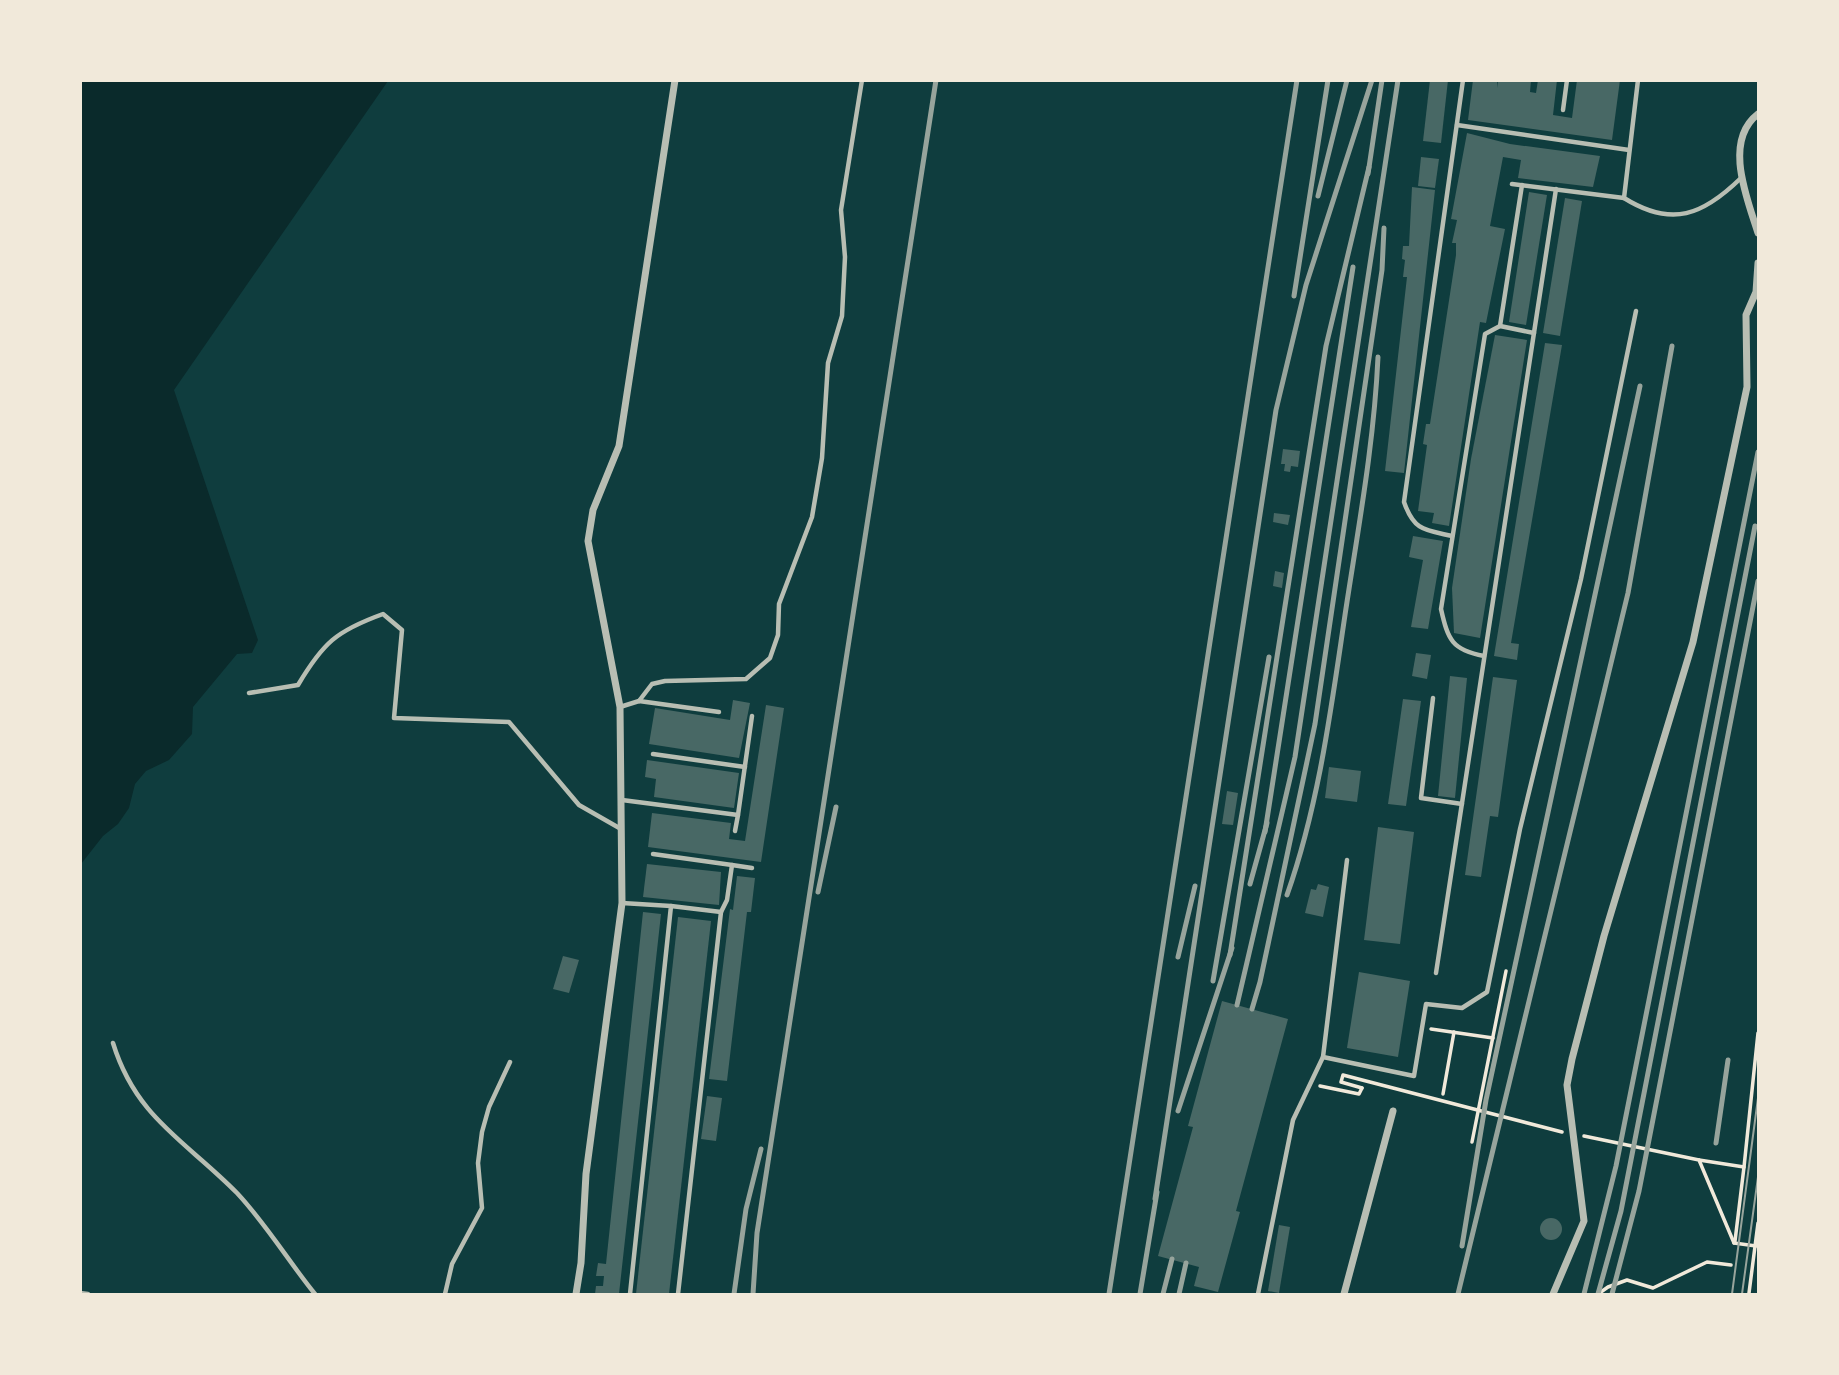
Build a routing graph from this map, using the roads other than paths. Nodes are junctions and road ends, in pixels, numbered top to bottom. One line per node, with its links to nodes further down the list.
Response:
1 (675, 80): 25 (street)
2 (862, 80): 24 (lane)
3 (1463, 80): 8 (lane)
4 (1567, 80): 6 (lane)
5 (1638, 80): 9 (lane)
6 (1563, 110)
7 (1759, 114): 10 (street)
8 (1457, 125): 9 (lane); 20 (lane)
9 (1629, 150): 14 (lane)
10 (1741, 178): 14 (lane); 15 (street)
11 (1512, 184): 12 (lane)
12 (1522, 185): 13 (lane); 18 (lane)
13 (1556, 189): 14 (lane); 19 (lane)
14 (1624, 198)
15 (1759, 233)
16 (1759, 263): 56 (street)
17 (1636, 311): 44 (lane)
18 (1500, 326): 19 (lane); 20 (lane)
19 (1534, 333): 21 (lane)
20 (1452, 536): 21 (lane)
21 (1484, 656): 31 (lane)
22 (249, 693): 33 (lane)
23 (1433, 698): 31 (lane)
24 (639, 701): 25 (lane); 26 (lane)
25 (620, 707): 30 (street)
26 (719, 712)
27 (752, 716): 29 (lane)
28 (653, 754): 29 (lane)
29 (745, 766): 32 (lane)
30 (622, 800): 32 (lane); 33 (street)
31 (1462, 804): 42 (lane)
32 (738, 816): 34 (lane)
33 (622, 829): 39 (street)
34 (735, 831)
35 (653, 854): 37 (lane)
36 (1347, 860): 44 (lane)
37 (732, 865): 38 (lane); 41 (lane)
38 (752, 868)
39 (622, 903): 40 (lane); 51 (street)
40 (670, 906): 41 (lane); 52 (lane)
41 (721, 912): 53 (lane)
42 (1436, 973)
43 (113, 1043): 49 (lane)
44 (1323, 1057): 54 (lane)
45 (510, 1062): 50 (lane)
46 (1393, 1111): 55 (street)
47 (80, 1293): 48 (lane)
48 (88, 1294)
49 (315, 1294)
50 (445, 1294)
51 (576, 1294)
52 (630, 1294)
53 (678, 1294)
54 (1258, 1294)
55 (1344, 1294)
56 (1553, 1294)

